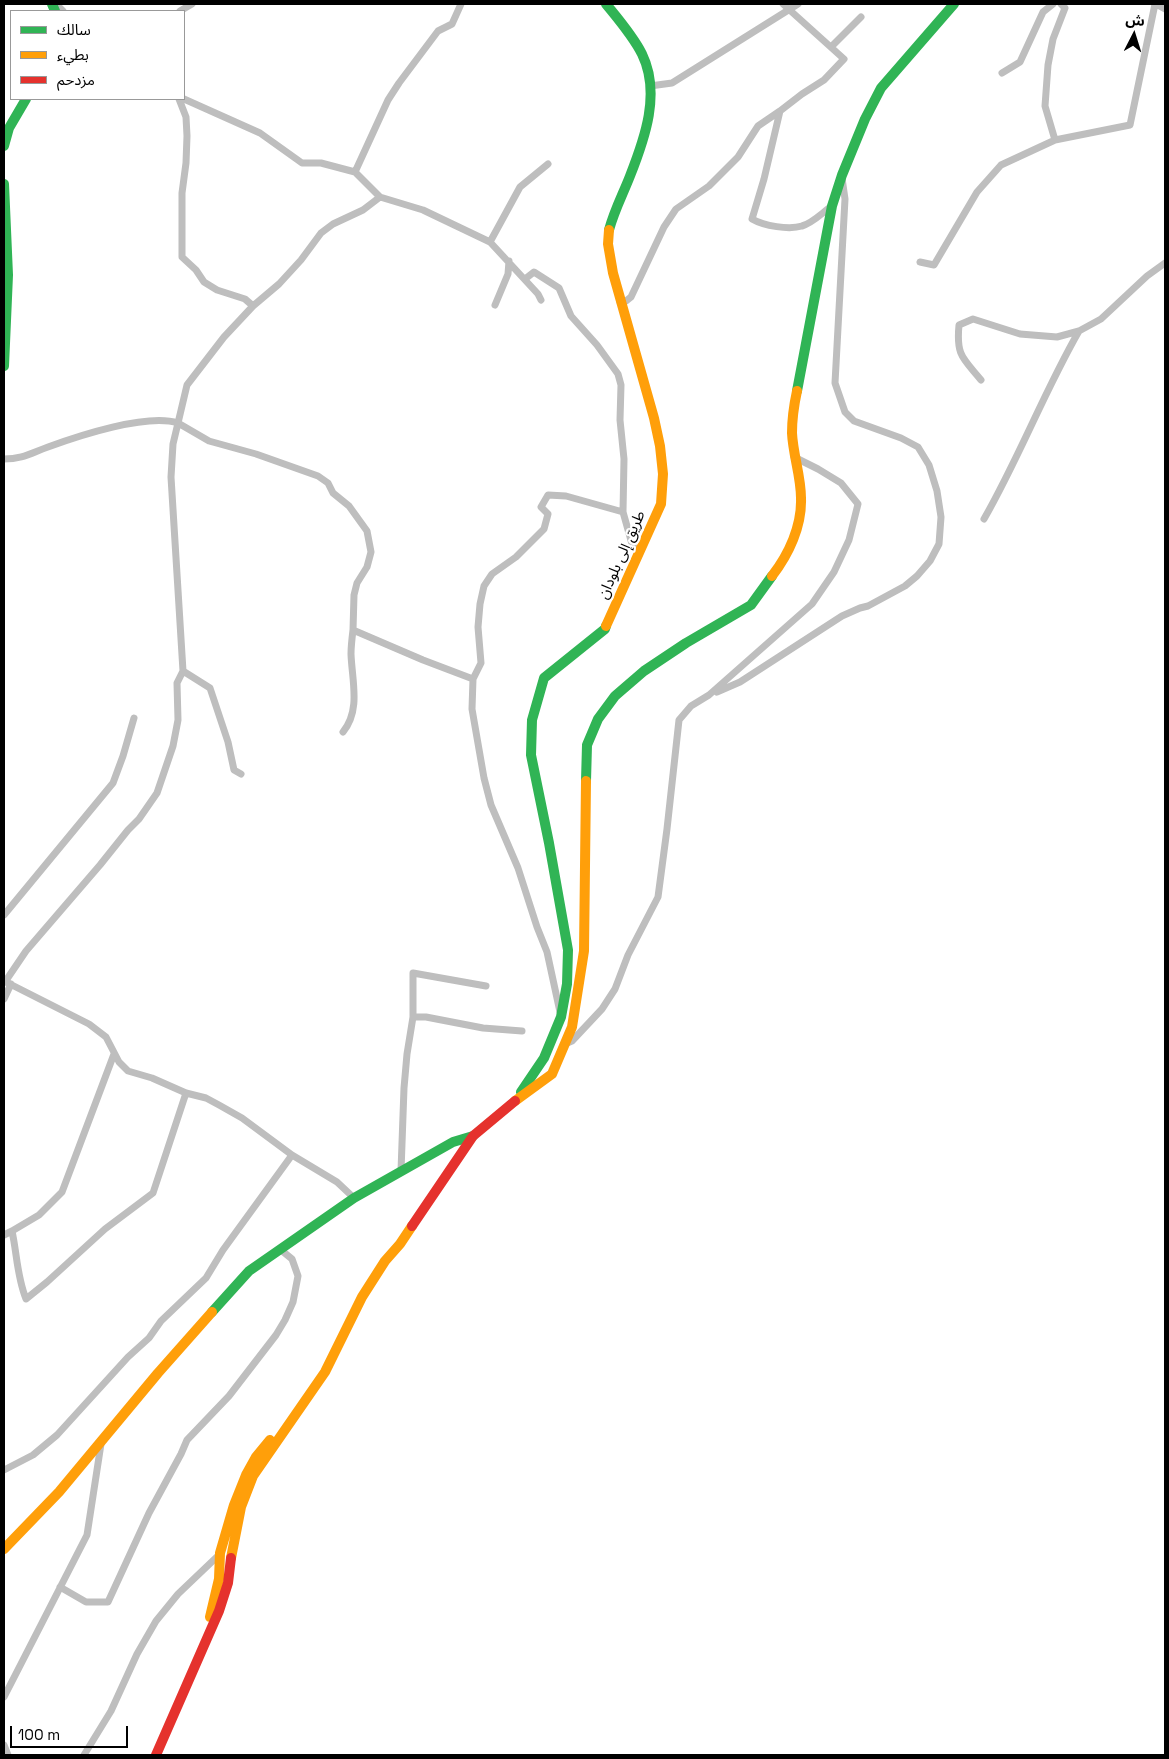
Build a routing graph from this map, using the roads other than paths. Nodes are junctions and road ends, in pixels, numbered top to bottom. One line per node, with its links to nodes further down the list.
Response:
1 (461, 4): 22 (street)
2 (606, 4): 14 (main road, طريق إلى بلودان)
3 (784, 4): 9 (street)
4 (798, 4): 9 (street)
5 (954, 4): 23 (main road)
6 (1053, 4): 13 (street)
7 (1061, 4): 19 (street)
8 (1156, 4): 10 (street); 19 (street)
9 (790, 9): 12 (street); 14 (street)
10 (1165, 9)
11 (861, 16): 12 (street)
12 (831, 47): 18 (street)
13 (1002, 73)
14 (650, 86): 33 (main road, طريق إلى بلودان)
15 (185, 99): 22 (street)
16 (25, 100): 20 (main road)
17 (179, 100): 35 (street)
18 (780, 111): 26 (street); 33 (street)
19 (1055, 140): 29 (street)
20 (4, 146)
21 (548, 164): 27 (street)
22 (355, 172): 25 (street)
23 (842, 175): 26 (main road); 48 (street)
24 (4, 184): 37 (main road)
25 (380, 197): 27 (street); 35 (street)
26 (832, 206): 40 (main road)
27 (490, 242): 28 (street)
28 (508, 261): 31 (street); 34 (street)
29 (920, 262)
30 (1165, 263): 36 (street)
31 (525, 279): 32 (street); 42 (street)
32 (541, 300)
33 (620, 302): 44 (main road, طريق إلى بلودان)
34 (495, 305)
35 (253, 306): 39 (street)
36 (1079, 330): 38 (street); 43 (street)
37 (4, 366)
38 (981, 380)
39 (178, 423): 41 (street); 45 (street); 46 (street)
40 (794, 457): 48 (street); 59 (main road)
41 (4, 459)
42 (623, 512): 44 (street); 47 (street)
43 (984, 519)
44 (639, 554): 57 (main road, طريق إلى بلودان)
45 (353, 630): 47 (street); 50 (street)
46 (183, 671): 51 (street); 53 (street)
47 (474, 679): 57 (street)
48 (709, 696): 59 (street)
49 (134, 718): 52 (street)
50 (342, 732)
51 (242, 774)
52 (4, 915)
53 (7, 982): 55 (street); 60 (street)
54 (486, 986): 56 (street)
55 (4, 998)
56 (413, 1017): 58 (street); 65 (street)
57 (561, 1017): 62 (main road, طريق إلى بلودان)
58 (522, 1031)
59 (565, 1044): 62 (main road)
60 (114, 1054): 61 (street); 67 (street)
61 (186, 1093): 64 (street); 67 (street)
62 (517, 1098): 63 (main road)
63 (473, 1136): 65 (main road); 70 (main road)
64 (292, 1155): 66 (street); 72 (street)
65 (401, 1171): 66 (main road)
66 (354, 1198): 69 (main road)
67 (12, 1231): 68 (street)
68 (4, 1235)
69 (281, 1250): 71 (main road); 79 (street)
70 (301, 1406): 74 (main road); 75 (main road)
71 (101, 1444): 73 (main road); 79 (street)
72 (4, 1470)
73 (4, 1549)
74 (232, 1550): 75 (street); 77 (main road)
75 (220, 1553): 76 (street); 78 (main road)
76 (208, 1566): 78 (street); 84 (street)
77 (230, 1567): 78 (street); 80 (main road)
78 (219, 1568): 80 (main road)
79 (60, 1587): 81 (street)
80 (200, 1656): 85 (main road)
81 (4, 1697)
82 (4, 1745): 83 (street)
83 (8, 1755)
84 (84, 1755)
85 (156, 1755)

